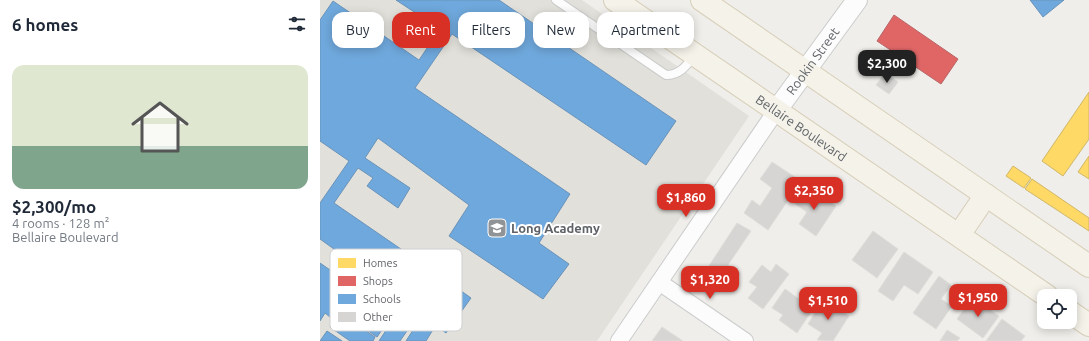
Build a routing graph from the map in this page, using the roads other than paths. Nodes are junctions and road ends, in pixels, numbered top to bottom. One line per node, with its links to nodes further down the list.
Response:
1 (556, 0): 5 (lane)
2 (615, 0): 5 (main road, Bellaire Boulevard)
3 (702, 0): 6 (main road)
4 (857, 0): 6 (street, Rookin Street)
5 (695, 55): 7 (main road, Bellaire Boulevard)
6 (805, 70): 7 (street, Rookin Street); 8 (main road)
7 (776, 111): 9 (main road, Bellaire Boulevard); 11 (street, Rookin Street)
8 (986, 194): 9 (main road); 10 (main road)
9 (959, 235): 12 (main road, Bellaire Boulevard)
10 (1089, 266)
11 (659, 282): 15 (street, Rookin Street); 16 (street)
12 (1037, 289)
13 (1077, 317): 14 (main road)
14 (1089, 325)
15 (619, 341)
16 (745, 341)

